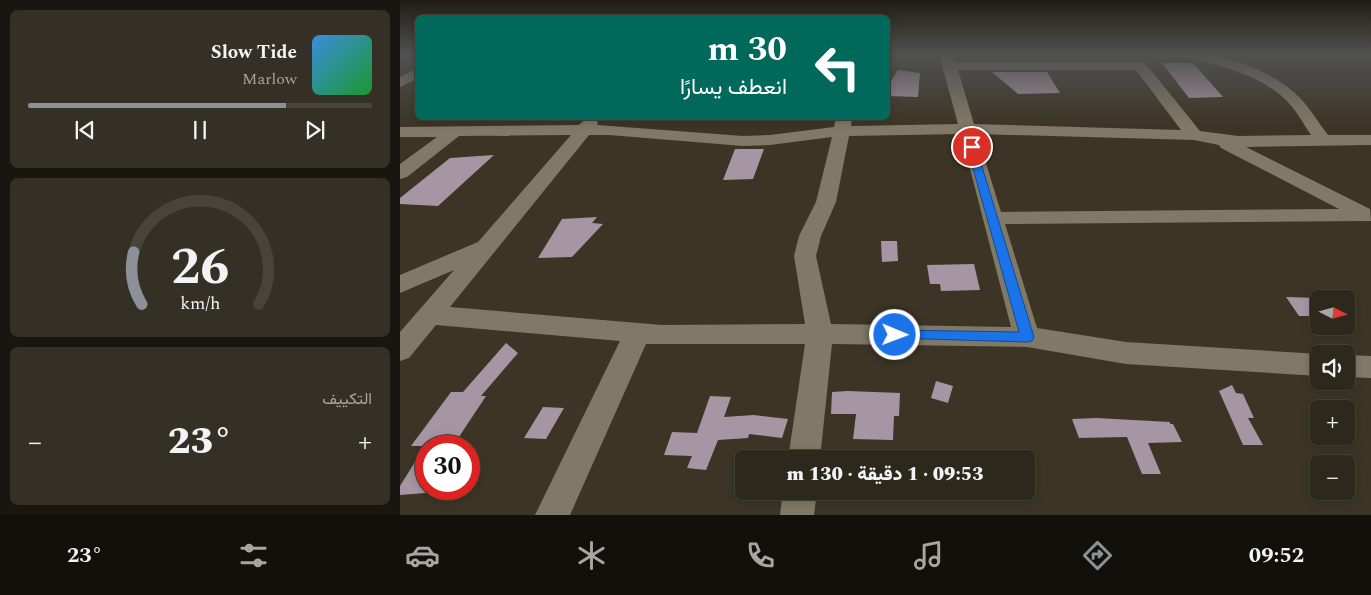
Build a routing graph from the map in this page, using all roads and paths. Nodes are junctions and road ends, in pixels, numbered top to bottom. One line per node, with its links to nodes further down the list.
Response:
1 (952, 78): 6 (street)
2 (1149, 78): 9 (street)
3 (1262, 78): 11 (street)
4 (589, 124): 5 (street); 8 (street); 16 (street)
5 (843, 124): 6 (street); 20 (street)
6 (966, 129): 9 (street); 15 (street)
7 (400, 132): 8 (street)
8 (453, 133): 13 (street)
9 (1194, 135): 10 (street)
10 (1219, 140): 11 (street); 14 (street)
11 (1323, 140): 12 (street)
12 (1371, 140)
13 (400, 173)
14 (1370, 216): 15 (street)
15 (992, 218): 21 (street)
16 (486, 246): 17 (street); 18 (street)
17 (400, 285)
18 (428, 315): 19 (street); 22 (street)
19 (638, 332): 20 (street); 28 (street)
20 (820, 334): 21 (street); 26 (street)
21 (1027, 337): 23 (street)
22 (400, 350)
23 (1310, 364)
24 (1355, 367): 25 (street)
25 (1371, 368)
26 (805, 450)
27 (799, 500): 29 (street)
28 (552, 515)
29 (797, 515)

